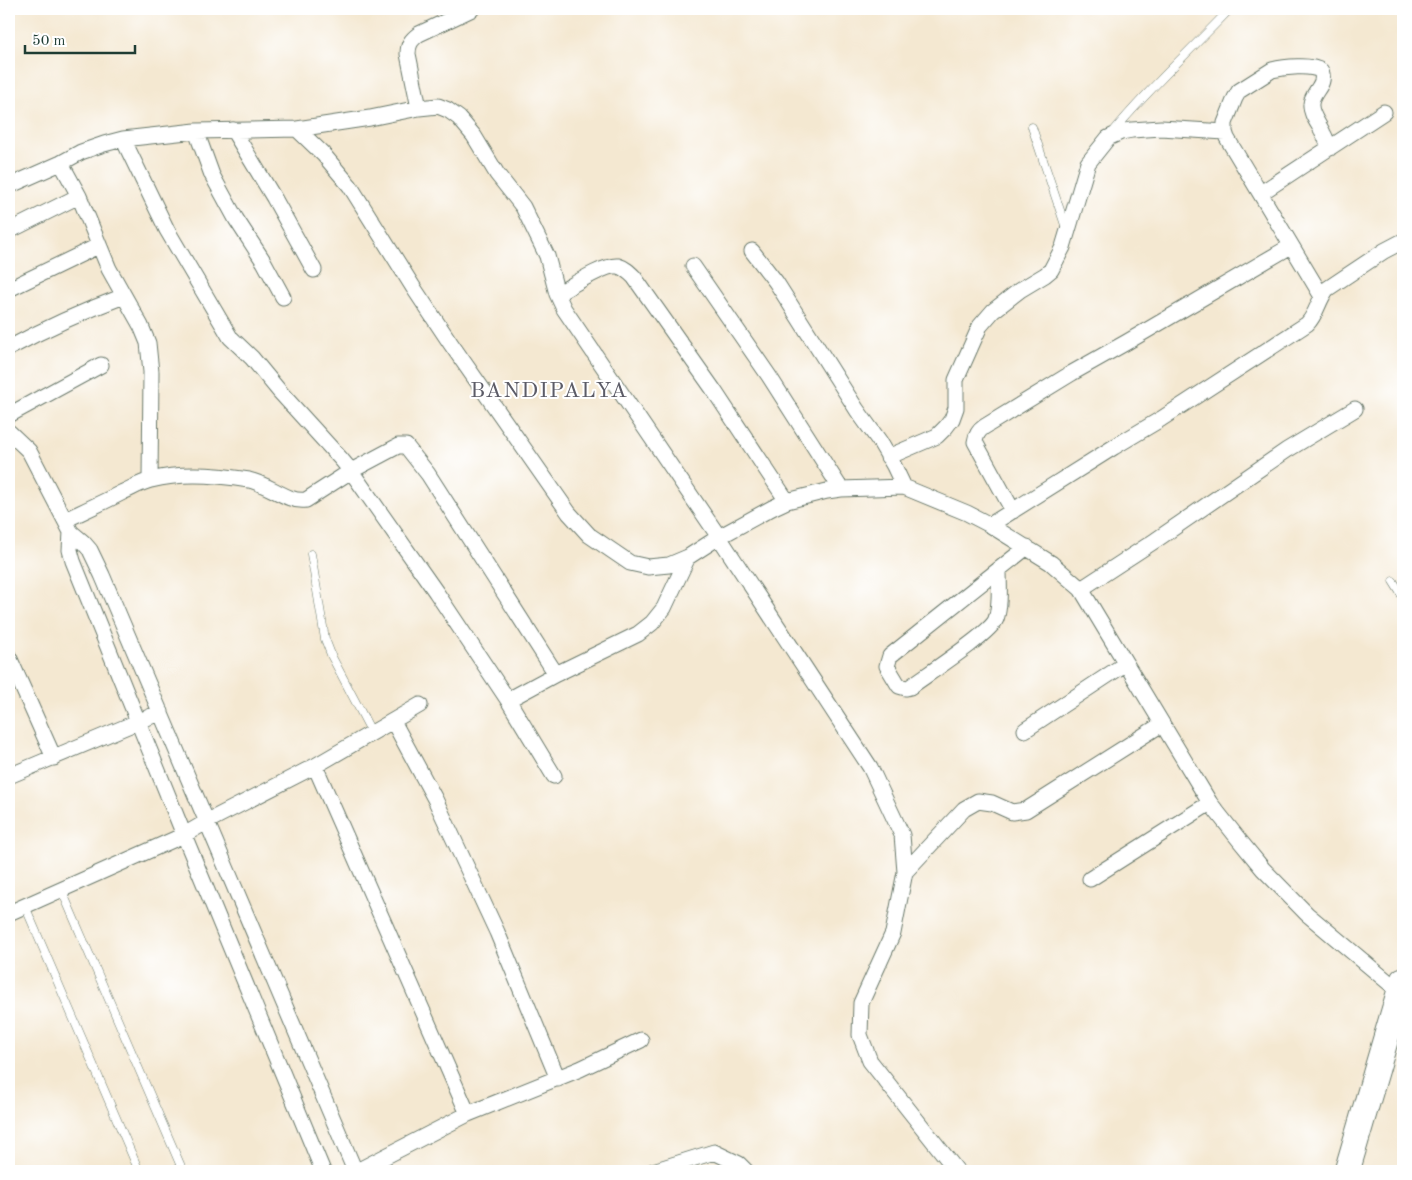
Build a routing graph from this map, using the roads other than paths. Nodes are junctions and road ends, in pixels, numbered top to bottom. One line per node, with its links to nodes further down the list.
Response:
1 (472, 9): 3 (street)
2 (1230, 9): 10 (lane)
3 (419, 108): 6 (street); 26 (street)
4 (1384, 112): 12 (street)
5 (1032, 127): 18 (lane)
6 (297, 129): 7 (street); 47 (street)
7 (233, 130): 8 (street); 24 (street)
8 (196, 131): 11 (street); 29 (street)
9 (1225, 132): 10 (street); 12 (street); 15 (street)
10 (1108, 138): 18 (street)
11 (123, 139): 13 (street); 36 (street)
12 (1330, 148): 15 (street)
13 (61, 163): 14 (street); 16 (street)
14 (9, 186)
15 (1261, 193): 21 (street)
16 (79, 196): 17 (street); 20 (street)
17 (9, 231)
18 (1067, 232): 35 (street)
19 (1403, 241): 28 (street)
20 (98, 246): 25 (street); 27 (street)
21 (1291, 246): 28 (street); 41 (street)
22 (752, 251): 35 (street)
23 (693, 266): 39 (street)
24 (314, 270)
25 (9, 289)
26 (557, 294): 40 (street); 44 (street)
27 (124, 296): 30 (street); 37 (street)
28 (1322, 296): 41 (street)
29 (283, 297)
30 (9, 348)
31 (101, 365): 33 (street)
32 (1355, 409): 50 (street)
33 (9, 415)
34 (9, 432): 43 (street)
35 (888, 458): 38 (street)
36 (350, 471): 37 (street); 54 (street); 55 (street)
37 (150, 480): 43 (street)
38 (904, 487): 39 (street); 42 (street)
39 (841, 489): 40 (street)
40 (787, 501): 44 (street)
41 (1013, 511): 42 (street)
42 (990, 525): 45 (street)
43 (68, 526): 57 (street); 58 (street)
44 (719, 537): 47 (street); 70 (street)
45 (1027, 547): 48 (street); 50 (street)
46 (312, 554): 62 (lane)
47 (688, 557): 54 (street)
48 (999, 569): 48 (street)
49 (1393, 581): 51 (lane)
50 (1081, 589): 53 (street)
51 (1403, 597)
52 (9, 657): 63 (street)
53 (1125, 664): 60 (street); 61 (street)
54 (556, 674): 55 (street)
55 (508, 700): 66 (street)
56 (420, 705): 59 (street)
57 (161, 712): 58 (street); 68 (street)
58 (138, 721): 63 (street); 69 (street)
59 (393, 721): 62 (street); 78 (street)
60 (1162, 724): 67 (street); 70 (street)
61 (1025, 730)
62 (372, 732): 64 (street)
63 (54, 758): 65 (street)
64 (315, 766): 68 (street); 79 (street)
65 (9, 776)
66 (554, 776)
67 (1210, 803): 71 (street); 75 (street)
68 (208, 821): 69 (street); 83 (street)
69 (184, 836): 72 (street); 82 (street)
70 (905, 872): 86 (street)
71 (1090, 879)
72 (62, 891): 73 (street); 81 (lane)
73 (24, 906): 74 (street); 80 (lane)
74 (9, 913)
75 (1402, 989): 87 (highway)
76 (641, 1040): 78 (street)
77 (1403, 1040): 88 (highway)
78 (558, 1079): 79 (street)
79 (468, 1114): 83 (street)
80 (139, 1171)
81 (183, 1171)
82 (323, 1171)
83 (356, 1171)
84 (653, 1171): 85 (street)
85 (746, 1171)
86 (957, 1171)
87 (1347, 1171)
88 (1365, 1171)

